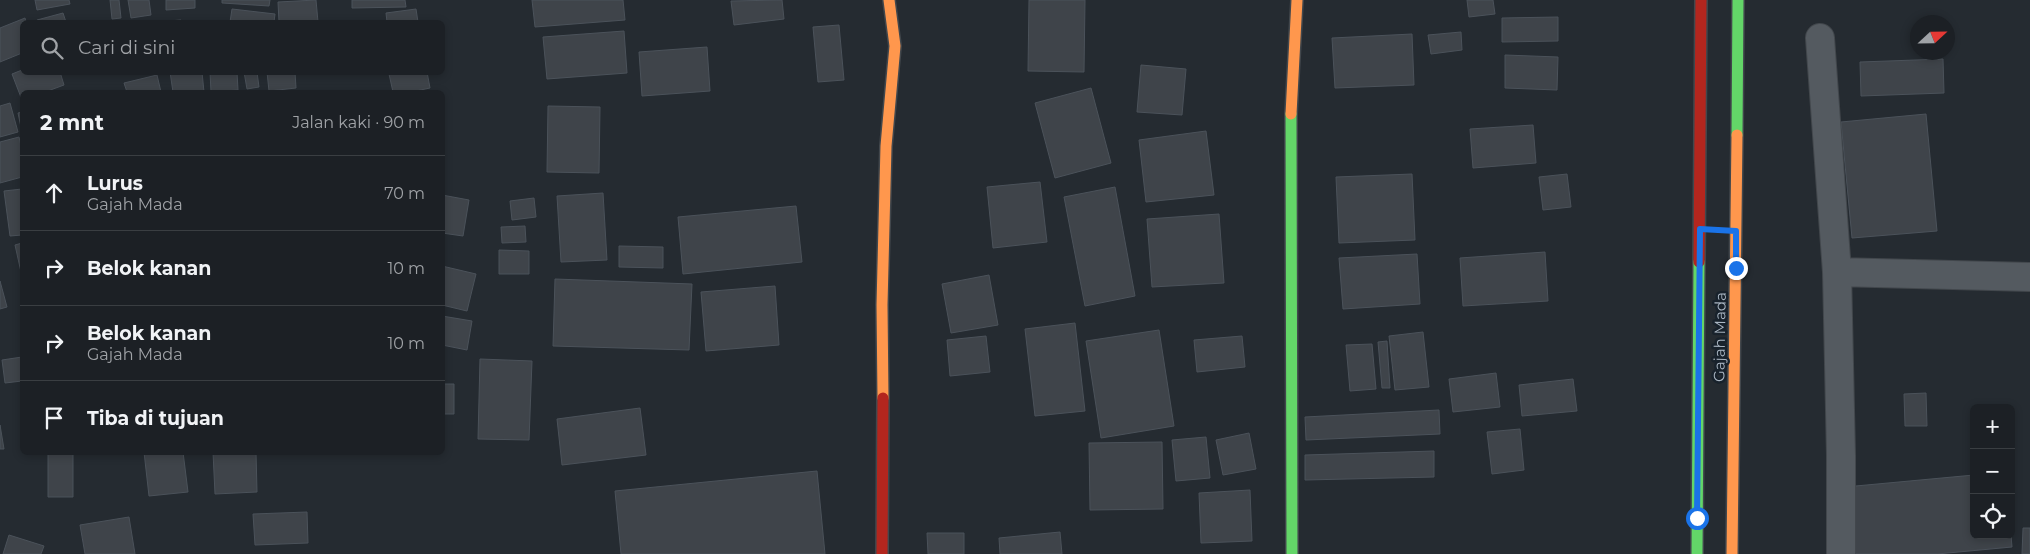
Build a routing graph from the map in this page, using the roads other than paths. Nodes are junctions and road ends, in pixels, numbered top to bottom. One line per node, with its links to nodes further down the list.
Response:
1 (889, 0): 8 (main road)
2 (1297, 0): 9 (main road)
3 (1701, 0): 10 (main road, Gajah Mada)
4 (1738, 0): 11 (main road, Gajah Mada)
5 (1820, 38): 6 (street)
6 (1837, 272): 7 (street); 12 (street)
7 (2030, 277)
8 (882, 554)
9 (1292, 554)
10 (1697, 554)
11 (1732, 554)
12 (1841, 554)

